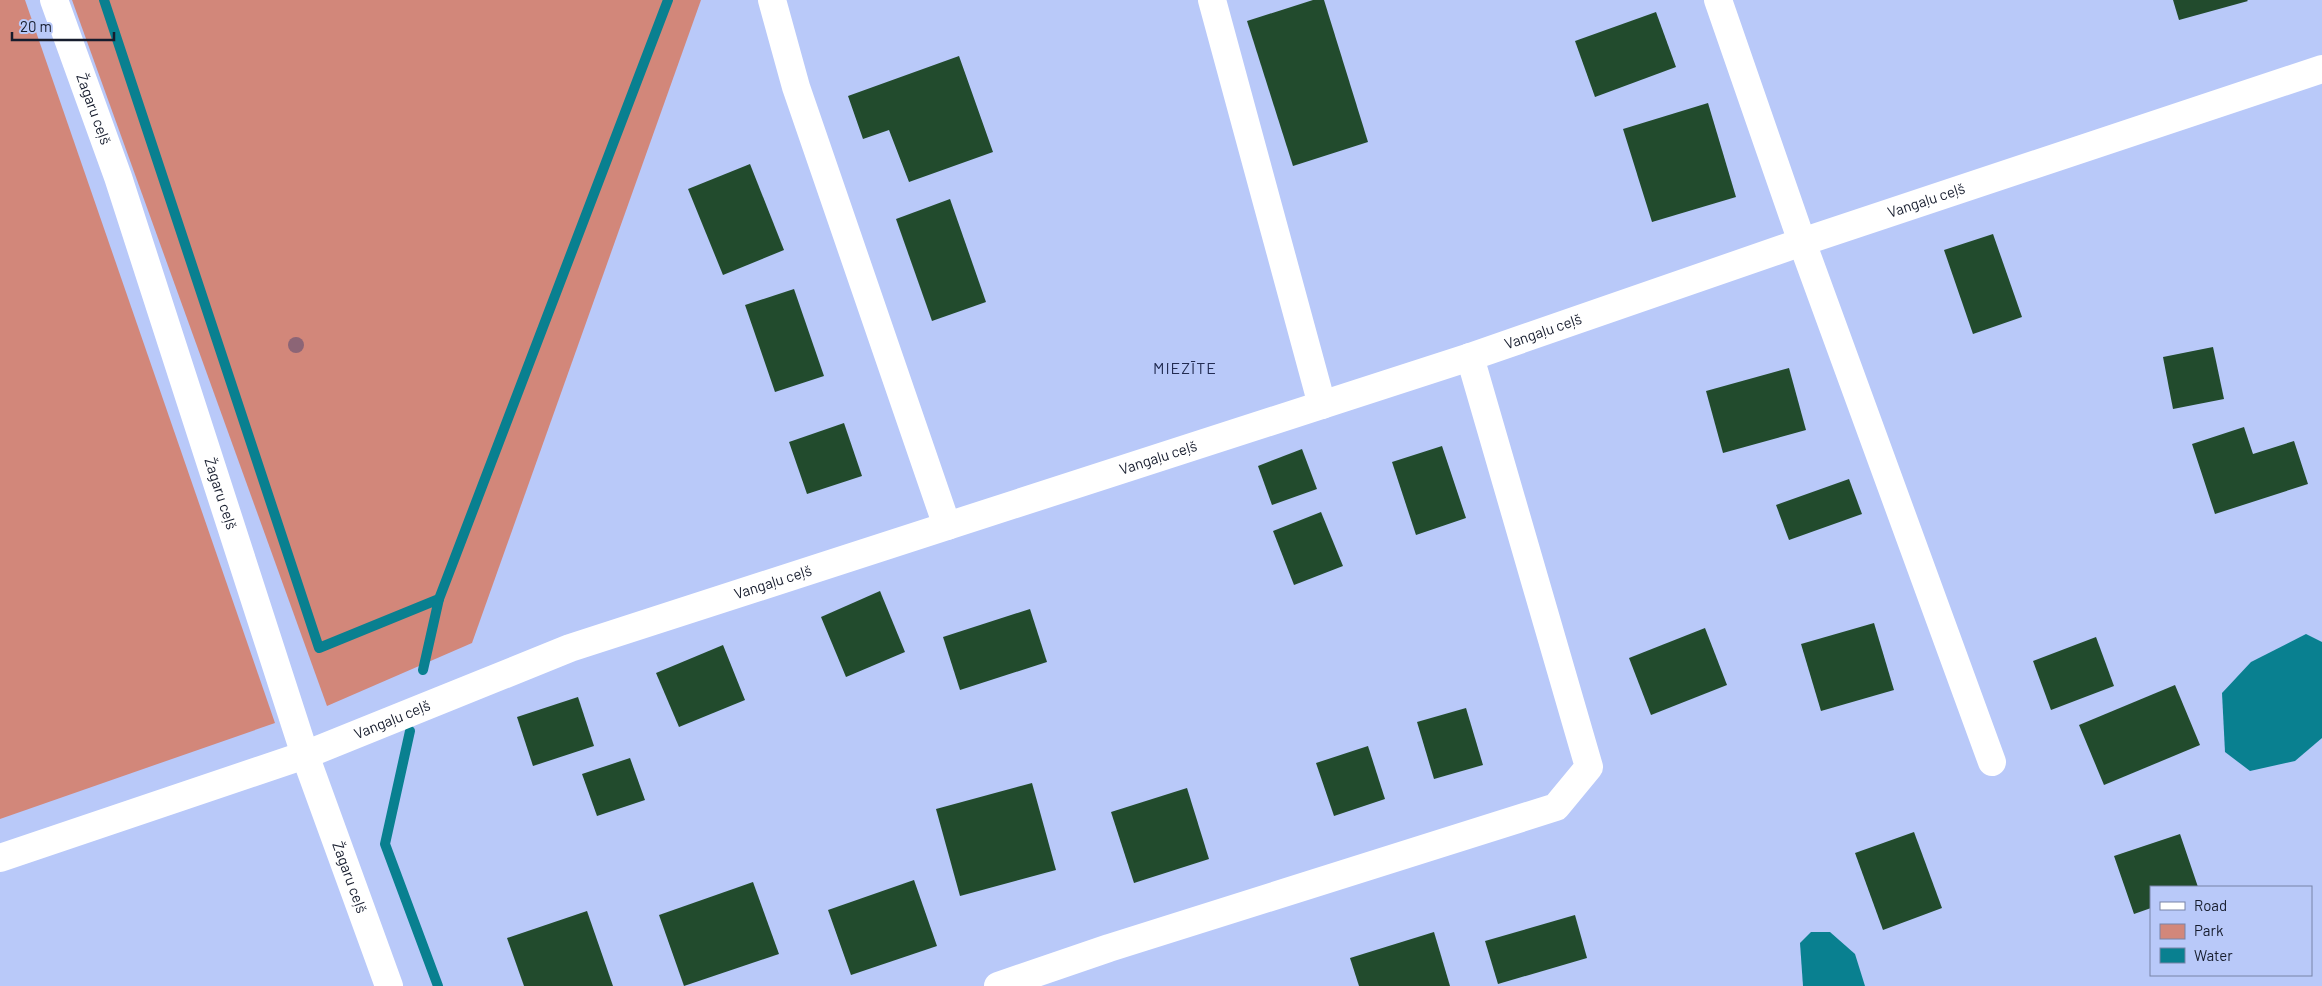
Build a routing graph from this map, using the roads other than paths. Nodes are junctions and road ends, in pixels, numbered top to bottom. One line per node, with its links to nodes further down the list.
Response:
1 (54, 0): 10 (street, Žagaru ceļš)
2 (772, 0): 9 (street)
3 (1212, 0): 8 (street)
4 (1718, 0): 6 (street)
5 (2322, 69): 6 (street, Vangaļu ceļš)
6 (1802, 242): 7 (street, Vangaļu ceļš); 11 (street)
7 (1470, 357): 8 (street, Vangaļu ceļš); 14 (street)
8 (1322, 405): 9 (street, Vangaļu ceļš)
9 (947, 526): 10 (street, Vangaļu ceļš)
10 (305, 755): 12 (street, Vangaļu ceļš); 13 (street, Žagaru ceļš)
11 (1992, 762)
12 (0, 858)
13 (389, 986)
14 (998, 986)

